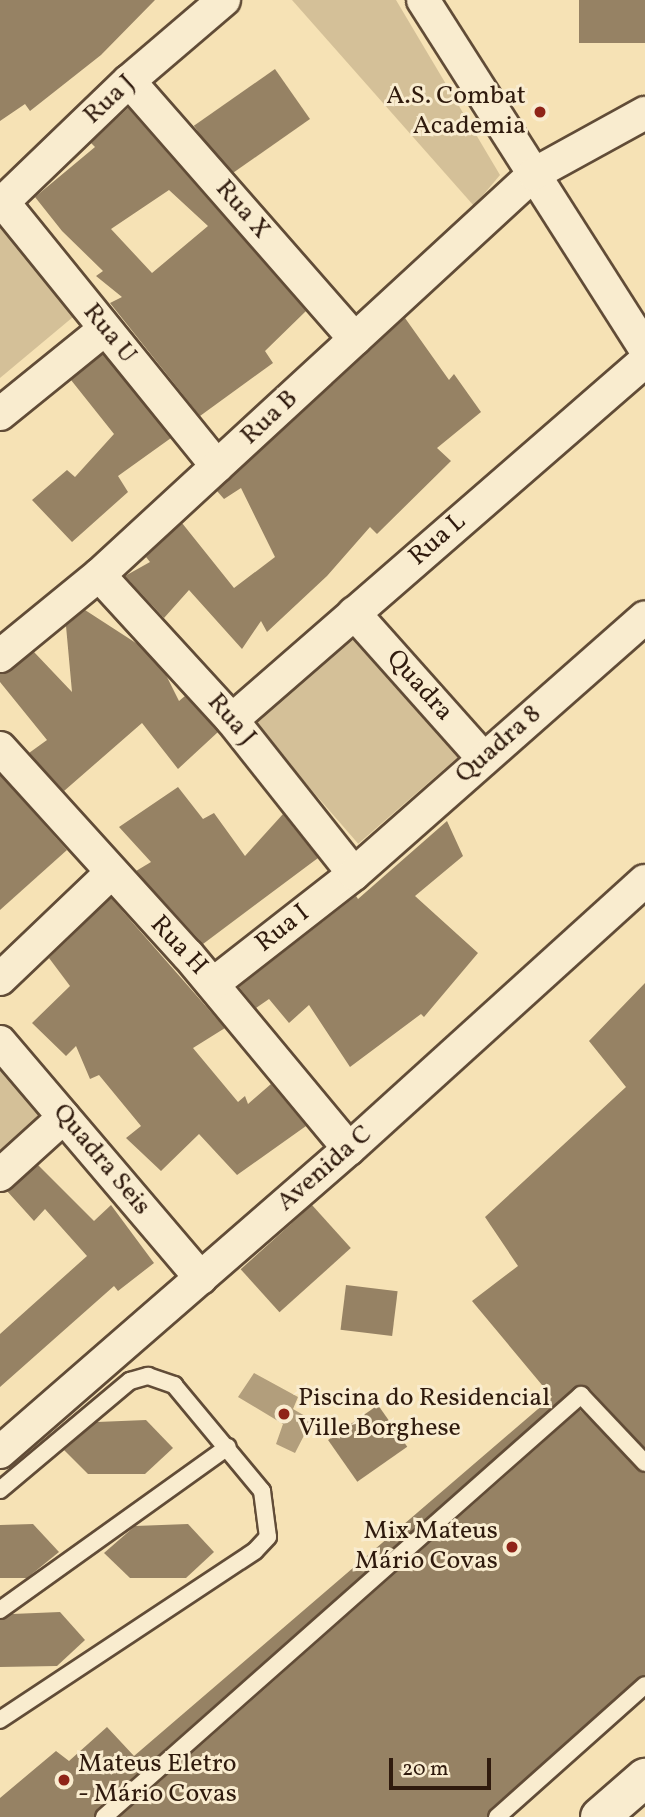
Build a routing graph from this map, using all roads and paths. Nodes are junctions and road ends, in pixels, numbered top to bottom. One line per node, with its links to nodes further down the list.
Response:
1 (224, 0): 3 (street, Rua J)
2 (423, 0): 5 (street)
3 (129, 82): 6 (street, Rua J); 8 (street, Rua X)
4 (645, 113): 5 (street, Rua B)
5 (534, 174): 8 (street, Rua B); 9 (street)
6 (1, 203): 7 (street, Rua U)
7 (105, 329): 11 (street); 12 (street, Rua U)
8 (355, 339): 12 (street, Rua B)
9 (645, 348)
10 (645, 361): 14 (street, Rua L)
11 (0, 414)
12 (217, 466): 13 (street, Rua B)
13 (99, 575): 16 (street, Rua B); 17 (street, Rua J)
14 (354, 613): 17 (street, Rua L); 19 (street, Quadra)
15 (645, 617): 19 (street, Quadra 8)
16 (0, 656)
17 (232, 720): 21 (street, Rua J)
18 (0, 748): 20 (street, Rua H)
19 (484, 759): 21 (street, Quadra 8)
20 (110, 874): 23 (street); 24 (street, Rua H)
21 (354, 874): 24 (street, Rua I)
22 (645, 881): 27 (street, Avenida C)
23 (0, 979)
24 (213, 984): 27 (street, Rua H)
25 (0, 1042): 26 (street, Quadra Seis)
26 (64, 1117): 28 (street); 29 (street, Quadra Seis)
27 (349, 1149): 29 (street, Avenida C)
28 (0, 1175)
29 (201, 1278): 31 (street, Avenida C)
30 (228, 1447): 33 (lane); 34 (lane); 36 (lane)
31 (0, 1452)
32 (645, 1463): 38 (lane)
33 (0, 1490)
34 (0, 1610)
35 (645, 1685): 39 (lane)
36 (0, 1720)
37 (645, 1777): 40 (street)
38 (104, 1817)
39 (498, 1817)
40 (600, 1817)

